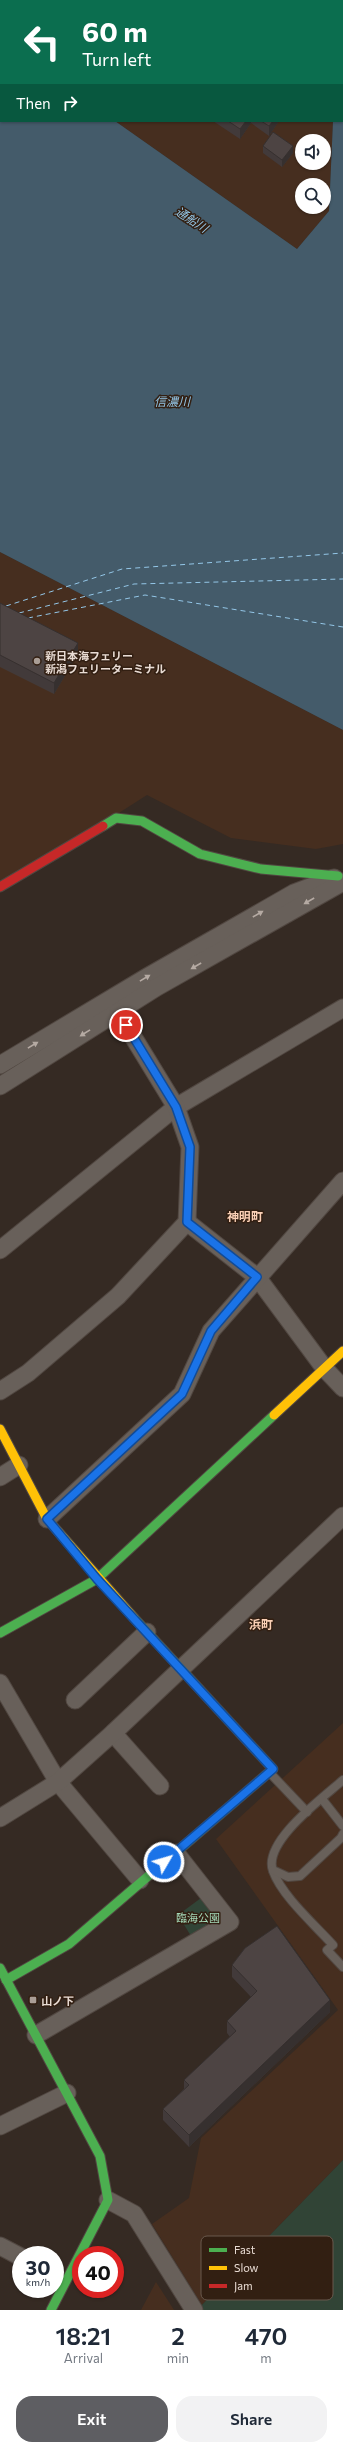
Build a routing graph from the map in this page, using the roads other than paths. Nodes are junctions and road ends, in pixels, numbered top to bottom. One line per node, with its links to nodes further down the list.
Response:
1 (341, 878): 2 (street); 4 (street, one-way to 4); 5 (street, one-way to 1)
2 (0, 887)
3 (343, 1008): 7 (street)
4 (118, 1012): 6 (street, one-way to 6); 7 (street)
5 (0, 1065)
6 (0, 1086)
7 (176, 1107): 9 (street); 10 (street)
8 (343, 1181): 11 (street)
9 (187, 1222): 11 (street); 15 (street)
10 (0, 1250)
11 (257, 1277): 13 (street); 20 (street)
12 (343, 1351): 13 (street)
13 (325, 1369): 14 (street); 21 (street)
14 (343, 1388)
15 (0, 1391)
16 (0, 1429): 17 (street)
17 (19, 1465): 18 (street); 20 (street)
18 (0, 1477)
19 (343, 1516): 24 (street)
20 (47, 1519): 21 (street)
21 (97, 1579): 22 (street); 23 (street)
22 (147, 1632): 24 (street); 26 (street)
23 (0, 1633)
24 (181, 1669): 27 (street); 28 (street)
25 (0, 1683): 30 (street)
26 (75, 1700)
27 (114, 1733): 30 (street); 31 (street)
28 (269, 1772): 33 (lane); 37 (street)
29 (343, 1780): 32 (lane)
30 (58, 1782): 34 (street); 39 (street)
31 (160, 1786)
32 (322, 1799): 33 (lane); 35 (lane)
33 (307, 1812): 38 (lane)
34 (0, 1818)
35 (343, 1826)
36 (343, 1834): 38 (lane)
37 (176, 1853): 39 (street); 43 (street)
38 (272, 1870): 40 (lane)
39 (140, 1880): 42 (street)
40 (343, 1967)
41 (0, 1968): 42 (street)
42 (6, 1980): 43 (street)
43 (36, 2035): 44 (street)
44 (67, 2093): 45 (street); 46 (street)
45 (0, 2126)
46 (108, 2200): 49 (street); 52 (street)
47 (0, 2246): 48 (street)
48 (12, 2252)
49 (64, 2273)
50 (55, 2298): 51 (street)
51 (51, 2310)
52 (194, 2310)

